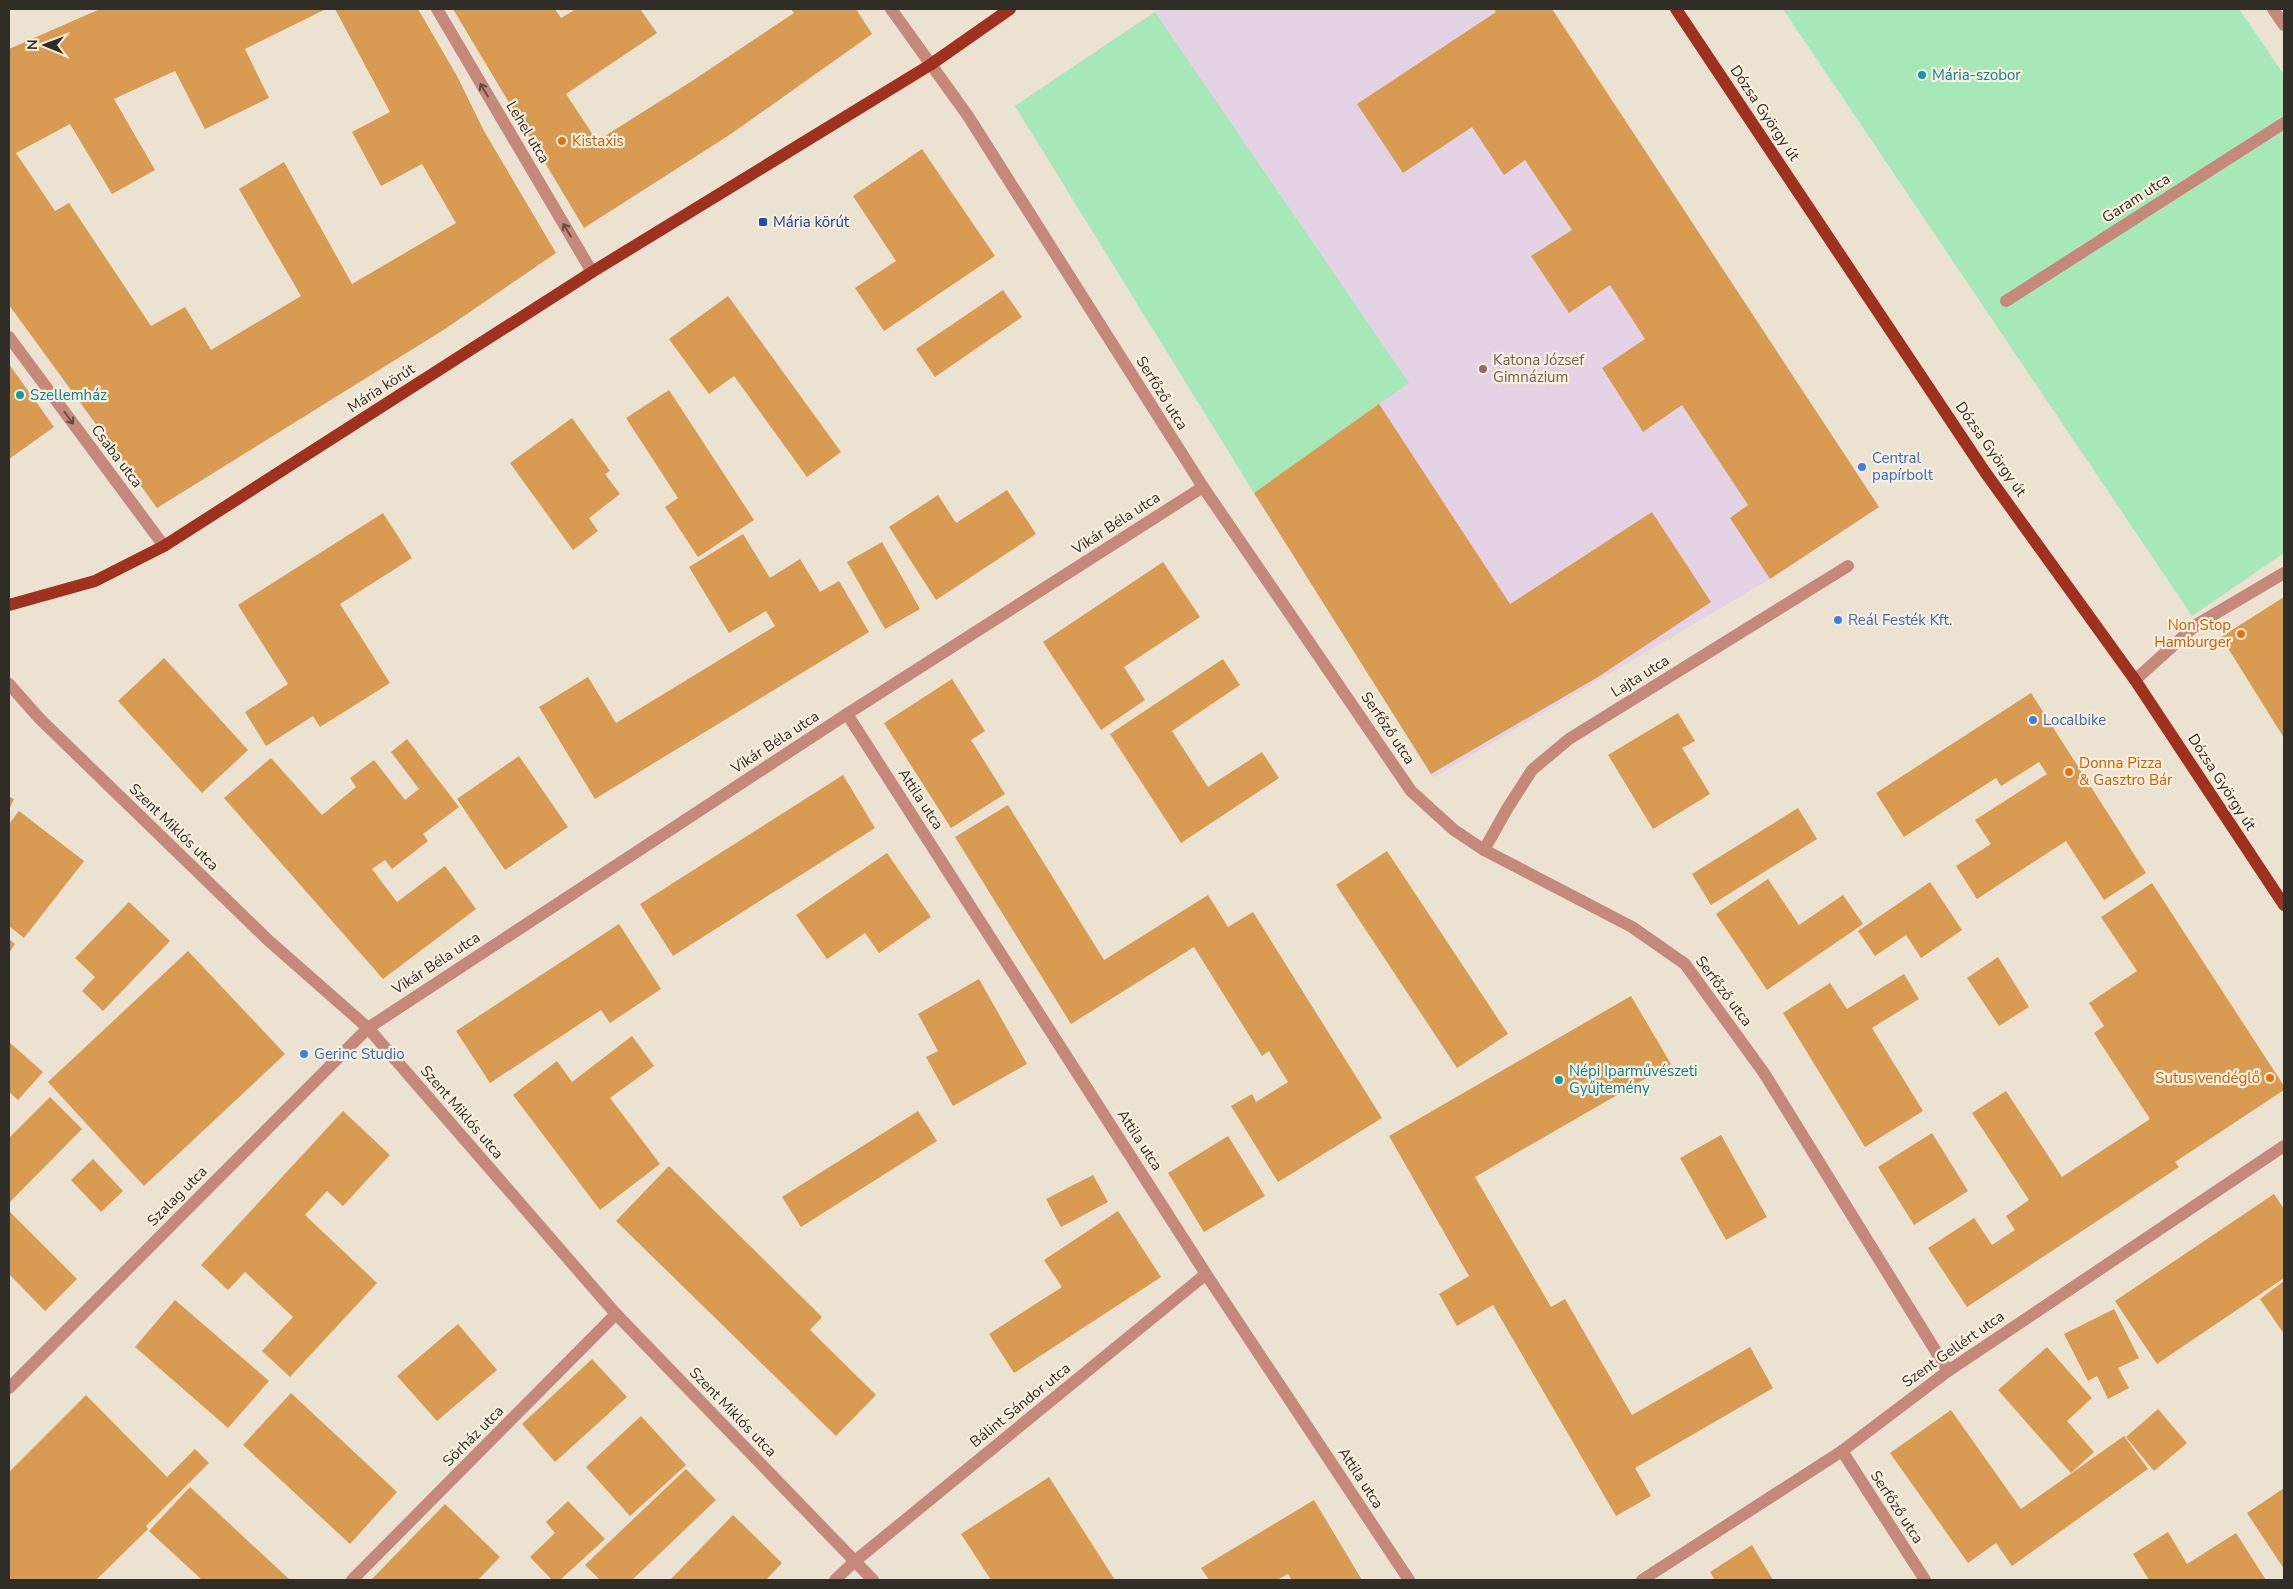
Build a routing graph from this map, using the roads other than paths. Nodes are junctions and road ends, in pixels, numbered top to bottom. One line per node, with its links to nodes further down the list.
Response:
1 (436, 9): 9 (street, Lehel utca, one-way to 1)
2 (891, 9): 7 (street, Serfőző utca)
3 (1010, 9): 7 (main road, Mária körút)
4 (1676, 9): 17 (main road, Dózsa György út)
5 (2274, 9): 6 (street)
6 (2284, 25)
7 (930, 65): 9 (main road, Mária körút); 12 (street, Serfőző utca)
8 (2284, 123): 10 (street, Garam utca)
9 (592, 272): 13 (main road, Mária körút)
10 (2006, 301)
11 (9, 337): 13 (street, Csaba utca, one-way to 13)
12 (1203, 486): 19 (street, Vikár Béla utca); 20 (street, Serfőző utca)
13 (164, 546): 16 (main road, Mária körút)
14 (1848, 566): 20 (street, Lajta utca)
15 (2284, 573): 17 (street)
16 (9, 605)
17 (2135, 680): 21 (main road, Dózsa György út)
18 (9, 684): 22 (street, Szent Miklós utca)
19 (847, 714): 22 (street, Vikár Béla utca); 24 (street, Attila utca)
20 (1484, 850): 26 (street, Serfőző utca)
21 (2284, 905)
22 (368, 1028): 25 (street, Szent Miklós utca); 27 (street, Szalag utca)
23 (2284, 1146): 26 (street, Szent Gellért utca)
24 (1206, 1274): 29 (street, Bálint Sándor utca); 33 (street, Attila utca)
25 (616, 1314): 29 (street, Szent Miklós utca); 30 (street, Sörház utca)
26 (1948, 1371): 28 (street, Szent Gellért utca)
27 (9, 1388)
28 (1842, 1451): 34 (street, Szent Gellért utca); 35 (street, Serfőző utca)
29 (855, 1561): 31 (street, Bálint Sándor utca); 32 (street, Szent Miklós utca)
30 (352, 1580)
31 (835, 1580)
32 (873, 1580)
33 (1409, 1580)
34 (1642, 1580)
35 (1925, 1580)

